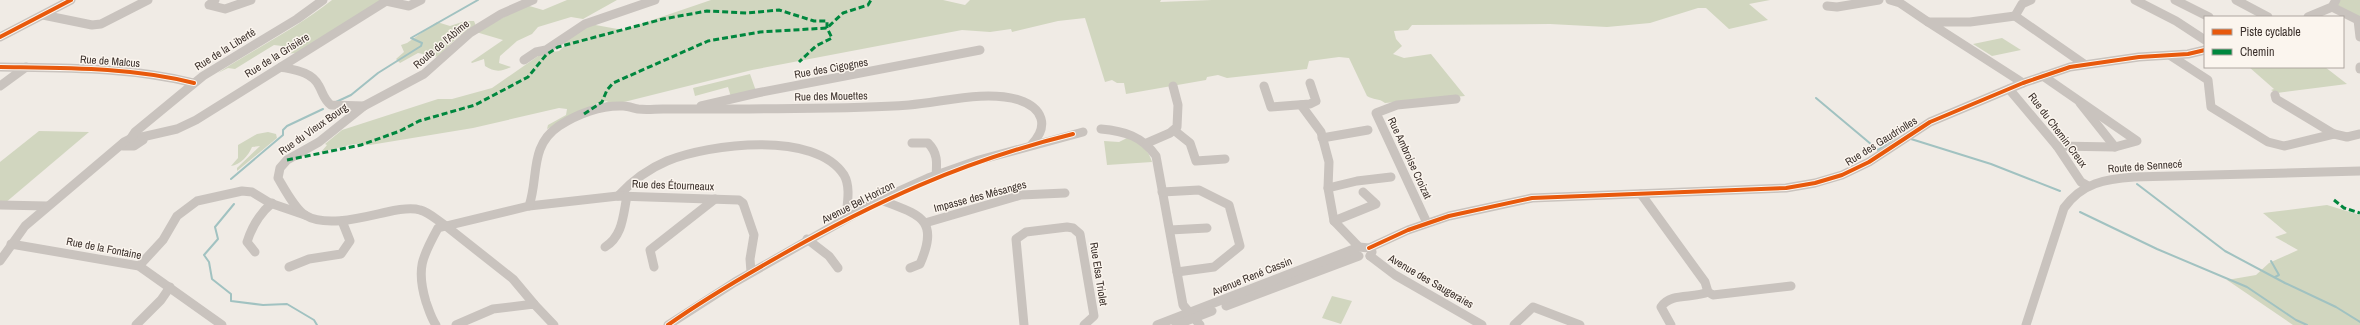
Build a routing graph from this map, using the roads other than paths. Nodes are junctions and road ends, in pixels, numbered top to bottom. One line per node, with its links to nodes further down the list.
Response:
1 (71, 0): 18 (street)
2 (148, 0): 18 (street)
3 (214, 0): 4 (street)
4 (251, 0)
5 (323, 0): 36 (street, Rue de la Liberté)
6 (421, 0): 15 (street)
7 (532, 0): 47 (street, Route de l'Abîme)
8 (655, 0): 30 (street)
9 (1879, 0): 17 (street)
10 (1890, 0): 23 (street)
11 (2031, 0): 19 (street)
12 (2135, 0): 26 (street)
13 (2175, 0): 20 (street)
14 (2236, 0): 21 (street)
15 (387, 1): 33 (street, Rue de la Grisière)
16 (2334, 4): 22 (street); 25 (street)
17 (1827, 6)
18 (43, 15): 24 (street)
19 (2015, 16): 23 (street); 31 (street)
20 (2207, 16)
21 (2266, 16)
22 (2310, 16)
23 (1928, 22): 38 (street)
24 (2, 34)
25 (2360, 37)
26 (2204, 39)
27 (980, 50): 48 (street, Rue des Cigognes)
28 (2204, 50): 29 (street, Rue des Gaudriolles)
29 (2171, 56): 31 (street, Rue des Gaudriolles); 54 (street)
30 (524, 60)
31 (2084, 64): 35 (street, Rue des Gaudriolles)
32 (0, 67): 34 (street, Rue de Malcus)
33 (281, 67): 47 (street); 49 (street, Rue de la Grisière)
34 (26, 68): 36 (street, Rue de Malcus); 39 (street)
35 (2043, 76): 38 (street, Rue des Gaudriolles); 45 (street)
36 (194, 83): 57 (street, Rue de la Liberté)
37 (1310, 83): 46 (street)
38 (2023, 83): 42 (street, Rue des Gaudriolles)
39 (0, 86)
40 (1173, 86): 52 (street)
41 (1264, 86): 46 (street)
42 (2009, 89): 61 (street, Rue du Chemin Creux); 73 (street, Rue des Gaudriolles)
43 (2275, 95): 54 (street)
44 (1456, 99): 87 (street, Rue Ambroise Croizat)
45 (2079, 102): 62 (street); 62 (street)
46 (1301, 105): 56 (street)
47 (364, 106): 82 (street, Rue du Vieux Bourg)
48 (687, 110): 60 (street, Rue des Mouettes); 81 (street, Rue des Mouettes)
49 (177, 129): 57 (street, Rue de la Grisière); 57 (street, Rue de la Grisière)
50 (1101, 129): 59 (street)
51 (1368, 130): 56 (street)
52 (1175, 131): 59 (street); 64 (street)
53 (1083, 132): 60 (street, Avenue Bel Horizon)
54 (2334, 134): 55 (street)
55 (2360, 134)
56 (1322, 138): 69 (street)
57 (139, 139): 63 (street, Rue de la Liberté); 63 (street, Rue de la Liberté)
58 (912, 143): 66 (street)
59 (1147, 143): 70 (street)
60 (1032, 144): 66 (street, Avenue Bel Horizon)
61 (2057, 146): 62 (street); 68 (street, Rue du Chemin Creux)
62 (2115, 147)
63 (108, 157): 80 (street, Rue de la Liberté)
64 (1225, 159)
65 (2360, 171): 68 (street, Route de Sennecé)
66 (936, 176): 77 (street, Avenue Bel Horizon)
67 (1391, 177): 69 (street)
68 (2088, 186): 125 (street, Route de Sennecé)
69 (1328, 188): 85 (street)
70 (1162, 192): 90 (street); 103 (street)
71 (1363, 192): 85 (street)
72 (1064, 193): 86 (street, Impasse des Mésanges)
73 (1641, 194): 75 (street, Rue des Gaudriolles); 107 (street)
74 (622, 196): 76 (street, Rue des Étourneaux); 81 (street, Rue des Étourneaux); 83 (street); 93 (street)
75 (1532, 198): 87 (street, Avenue René Cassin)
76 (715, 199): 99 (street); 102 (street, Rue des Étourneaux)
77 (881, 200): 83 (street, Avenue Bel Horizon); 86 (street)
78 (272, 203): 82 (street); 95 (street); 97 (street)
79 (0, 205): 80 (street)
80 (48, 206): 92 (street, Rue de la Liberté)
81 (529, 206): 88 (street, Rue des Étourneaux)
82 (305, 215): 84 (street)
83 (846, 217): 91 (street, Avenue Bel Horizon)
84 (342, 221): 88 (street); 98 (street)
85 (1334, 221): 94 (street, Avenue des Saugeraies)
86 (925, 223): 101 (street)
87 (1427, 223): 94 (street, Avenue René Cassin)
88 (446, 226): 106 (street); 113 (street)
89 (1206, 228): 90 (street)
90 (1170, 230): 103 (street)
91 (807, 239): 100 (street); 102 (street, Avenue Bel Horizon)
92 (11, 244): 96 (street, Rue de la Liberté); 97 (street, Rue de la Fontaine)
93 (605, 247)
94 (1362, 251): 110 (street, Avenue René Cassin); 121 (street, Avenue des Saugeraies)
95 (254, 252)
96 (0, 261)
97 (140, 266): 105 (street, Rue de la Fontaine)
98 (289, 267)
99 (654, 267)
100 (838, 268)
101 (910, 268)
102 (751, 272): 116 (street, Avenue Bel Horizon)
103 (1177, 272): 110 (street)
104 (1790, 286): 107 (street)
105 (170, 287): 111 (street); 112 (street, Rue de la Fontaine)
106 (523, 290): 108 (street); 109 (street)
107 (1708, 292): 124 (street)
108 (534, 304): 109 (street); 115 (street)
109 (514, 306): 114 (street)
110 (1194, 319): 119 (street, Avenue René Cassin); 120 (street, Avenue René Cassin)
111 (136, 325)
112 (222, 325)
113 (436, 325)
114 (456, 325)
115 (554, 325)
116 (668, 325)
117 (1024, 325): 118 (street, Rue Elsa Triolet)
118 (1084, 325)
119 (1156, 325)
120 (1176, 325)
121 (1482, 325)
122 (1514, 325): 123 (street)
123 (1580, 325)
124 (1671, 325)
125 (2026, 325)

